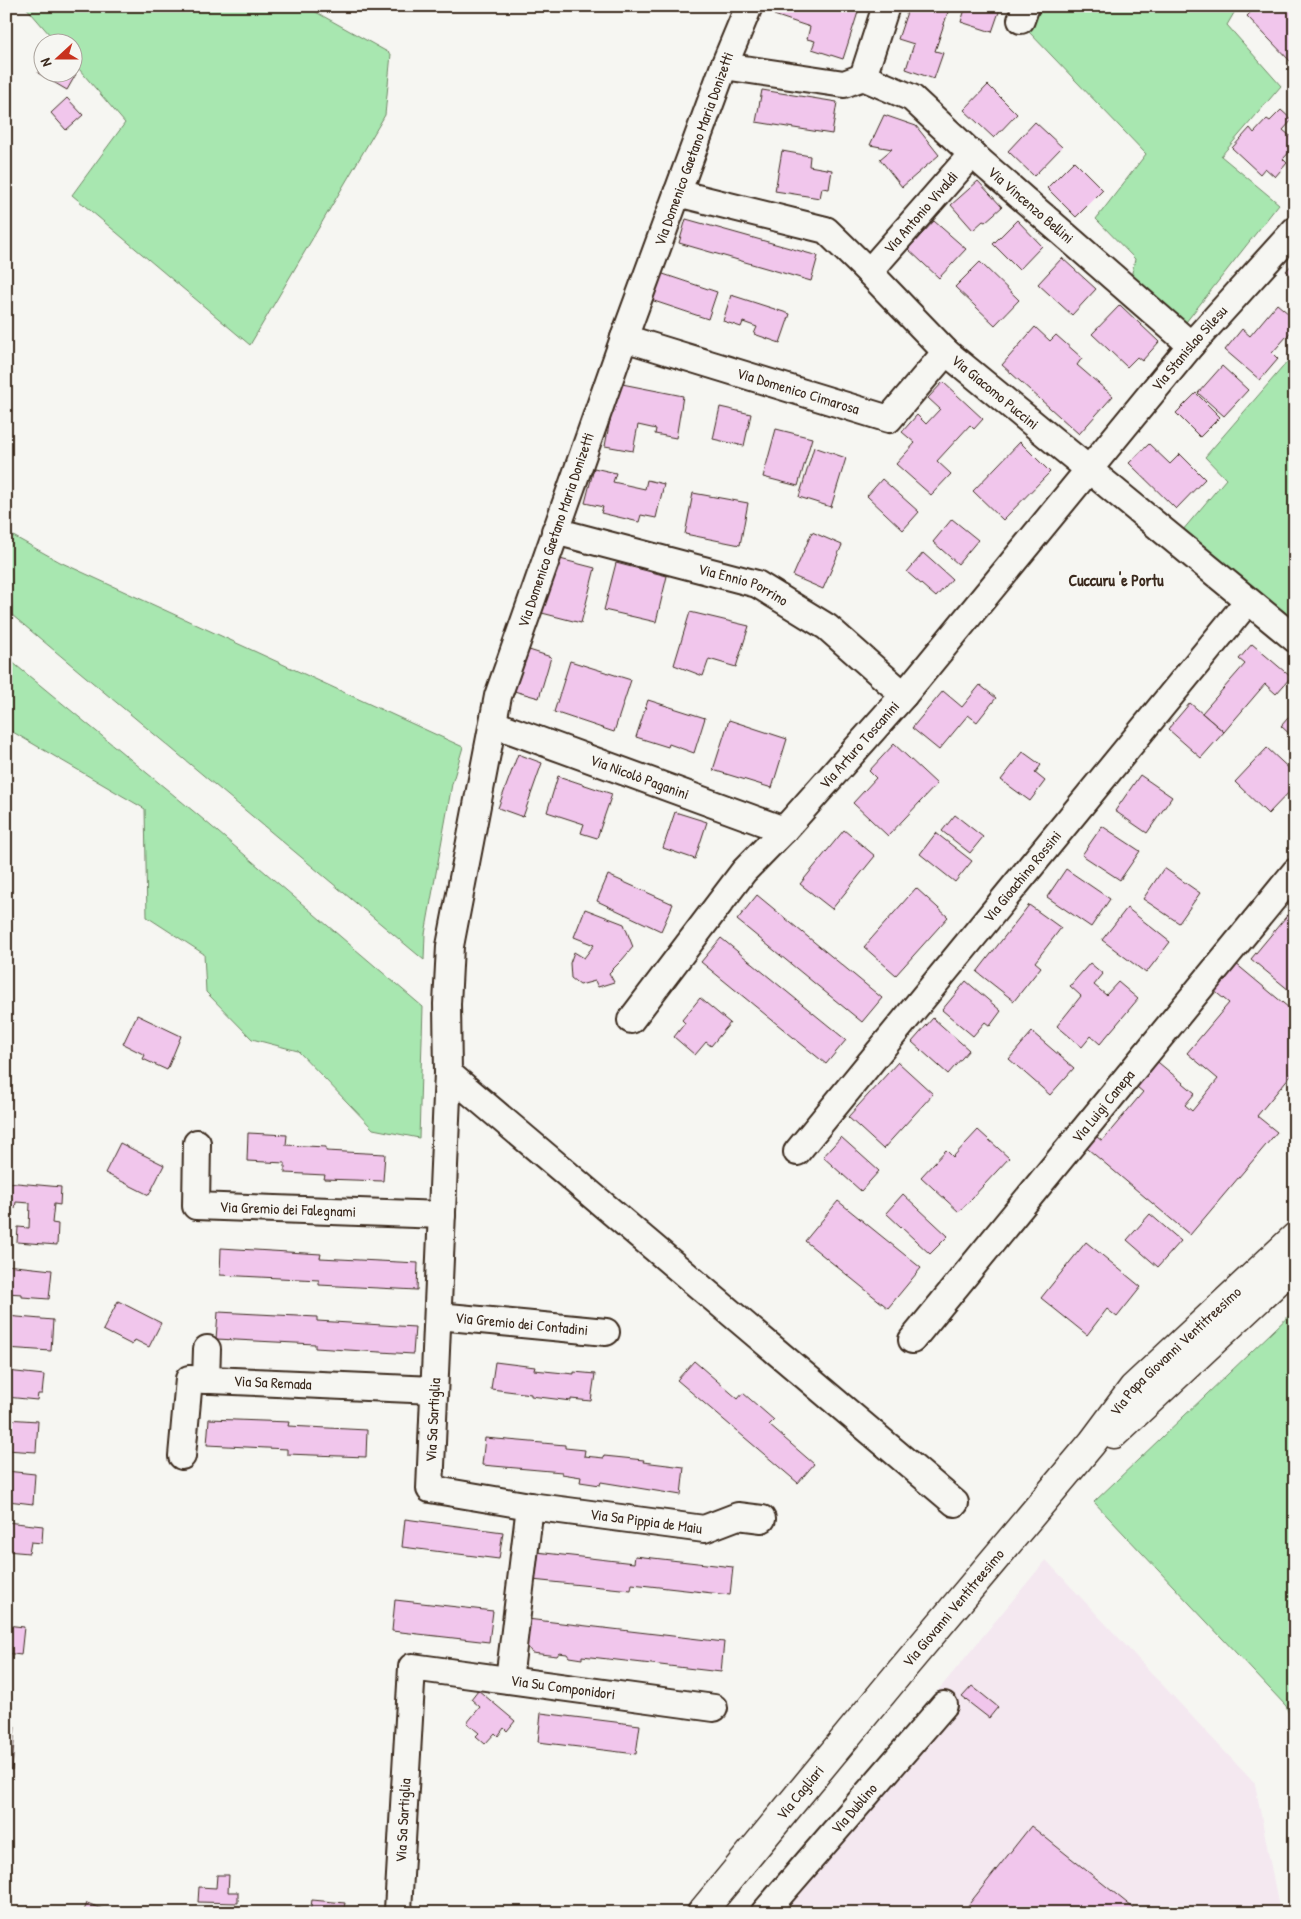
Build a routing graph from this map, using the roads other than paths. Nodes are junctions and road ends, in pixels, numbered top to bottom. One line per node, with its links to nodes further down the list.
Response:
1 (749, 6): 3 (street, Via Domenico Gaetano Maria Donizetti)
2 (886, 6): 4 (street)
3 (724, 66): 4 (street); 6 (street, Via Domenico Gaetano Maria Donizetti)
4 (863, 77): 5 (street, Via Vincenzo Bellini)
5 (972, 154): 8 (street, Via Antonio Vivaldi); 10 (street, Via Vincenzo Bellini)
6 (677, 192): 8 (street, Via Giacomo Puccini); 9 (street, Via Domenico Gaetano Maria Donizetti)
7 (1295, 230): 10 (street, Via Stanislao Silesu)
8 (869, 272): 11 (street, Via Giacomo Puccini)
9 (624, 338): 11 (street, Via Domenico Cimarosa); 13 (street, Via Domenico Gaetano Maria Donizetti)
10 (1191, 345): 12 (street, Via Stanislao Silesu)
11 (946, 352): 12 (street, Via Giacomo Puccini)
12 (1089, 470): 14 (street, Via Giacomo Puccini); 16 (street, Via Arturo Toscanini)
13 (555, 531): 16 (street, Via Ennio Porrino); 17 (street, Via Domenico Gaetano Maria Donizetti)
14 (1248, 600): 15 (street, Via Giacomo Puccini); 23 (street, Via Gioachino Rossini)
15 (1295, 639)
16 (904, 694): 18 (street, Via Arturo Toscanini)
17 (494, 724): 18 (street, Via Nicolò Paganini); 21 (street, Via Domenico Gaetano Maria Donizetti)
18 (784, 830): 20 (street, Via Arturo Toscanini)
19 (1295, 872): 29 (street, Via Luigi Canepa)
20 (631, 1020)
21 (448, 1074): 24 (street, Via Sa Sartiglia); 35 (street)
22 (197, 1143): 24 (street, Via Gremio dei Falegnami)
23 (797, 1152)
24 (442, 1215): 27 (street, Via Sa Sartiglia)
25 (1295, 1237): 34 (main road, Via Papa Giovanni Ventitreesimo)
26 (1295, 1265): 34 (main road, Via Papa Giovanni Ventitreesimo)
27 (438, 1316): 28 (street, Via Gremio dei Contadini); 32 (street, Via Sa Sartiglia)
28 (606, 1332)
29 (912, 1340)
30 (207, 1349): 31 (street)
31 (206, 1380): 32 (street, Via Sa Remada); 33 (street, Via Sa Remada)
32 (434, 1390): 36 (street, Via Sa Sartiglia)
33 (182, 1456)
34 (1066, 1472): 38 (main road, Via Papa Giovanni Ventitreesimo)
35 (955, 1502)
36 (530, 1506): 37 (street, Via Sa Pippia de Maiu); 41 (street)
37 (762, 1519)
38 (1009, 1542): 40 (main road, Via Giovanni Ventitreesimo)
39 (412, 1667): 41 (street, Via Su Componidori); 44 (street, Via Sa Sartiglia)
40 (899, 1673): 45 (main road, Via Cagliari)
41 (509, 1680): 43 (street, Via Su Componidori)
42 (944, 1705): 46 (street, Via Dublino)
43 (714, 1708)
44 (401, 1913)
45 (701, 1913)
46 (764, 1913)

